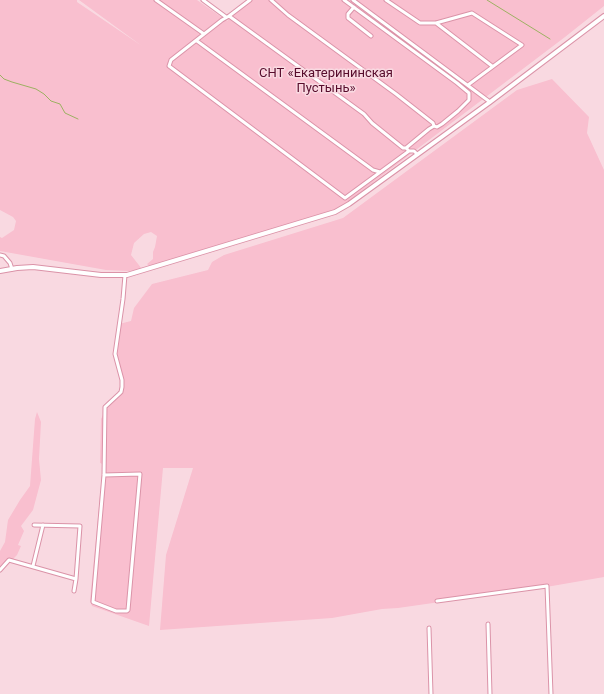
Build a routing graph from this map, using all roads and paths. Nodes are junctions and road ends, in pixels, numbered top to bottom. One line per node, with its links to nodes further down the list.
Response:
1 (156, 0): 12 (street)
2 (203, 0): 10 (street)
3 (250, 0): 10 (street)
4 (271, 0): 18 (street)
5 (344, 0): 8 (street)
6 (353, 0): 16 (street)
7 (386, 0): 11 (street)
8 (354, 8): 13 (street); 18 (street)
9 (604, 16): 17 (main road)
10 (228, 17): 12 (street); 19 (street)
11 (436, 23): 15 (street); 15 (street)
12 (204, 34): 14 (street)
13 (371, 36)
14 (197, 41): 21 (street); 22 (street)
15 (492, 66): 16 (street)
16 (468, 85): 17 (street)
17 (490, 102): 20 (main road)
18 (434, 126): 19 (street)
19 (408, 149): 20 (street); 21 (street)
20 (417, 154): 23 (main road)
21 (381, 172): 22 (street)
22 (345, 198): 23 (street)
23 (352, 201): 27 (main road)
24 (0, 255): 25 (street)
25 (12, 268): 26 (main road); 27 (main road)
26 (0, 271)
27 (125, 275): 28 (street)
28 (104, 475): 28 (street)
29 (34, 525): 30 (street)
30 (43, 525): 31 (street); 33 (street)
31 (33, 566): 32 (street); 33 (street)
32 (0, 570)
33 (76, 579): 34 (street)
34 (74, 591)
35 (437, 600): 40 (street)
36 (488, 624): 39 (street)
37 (429, 628): 38 (street)
38 (431, 694)
39 (490, 694)
40 (551, 694)

